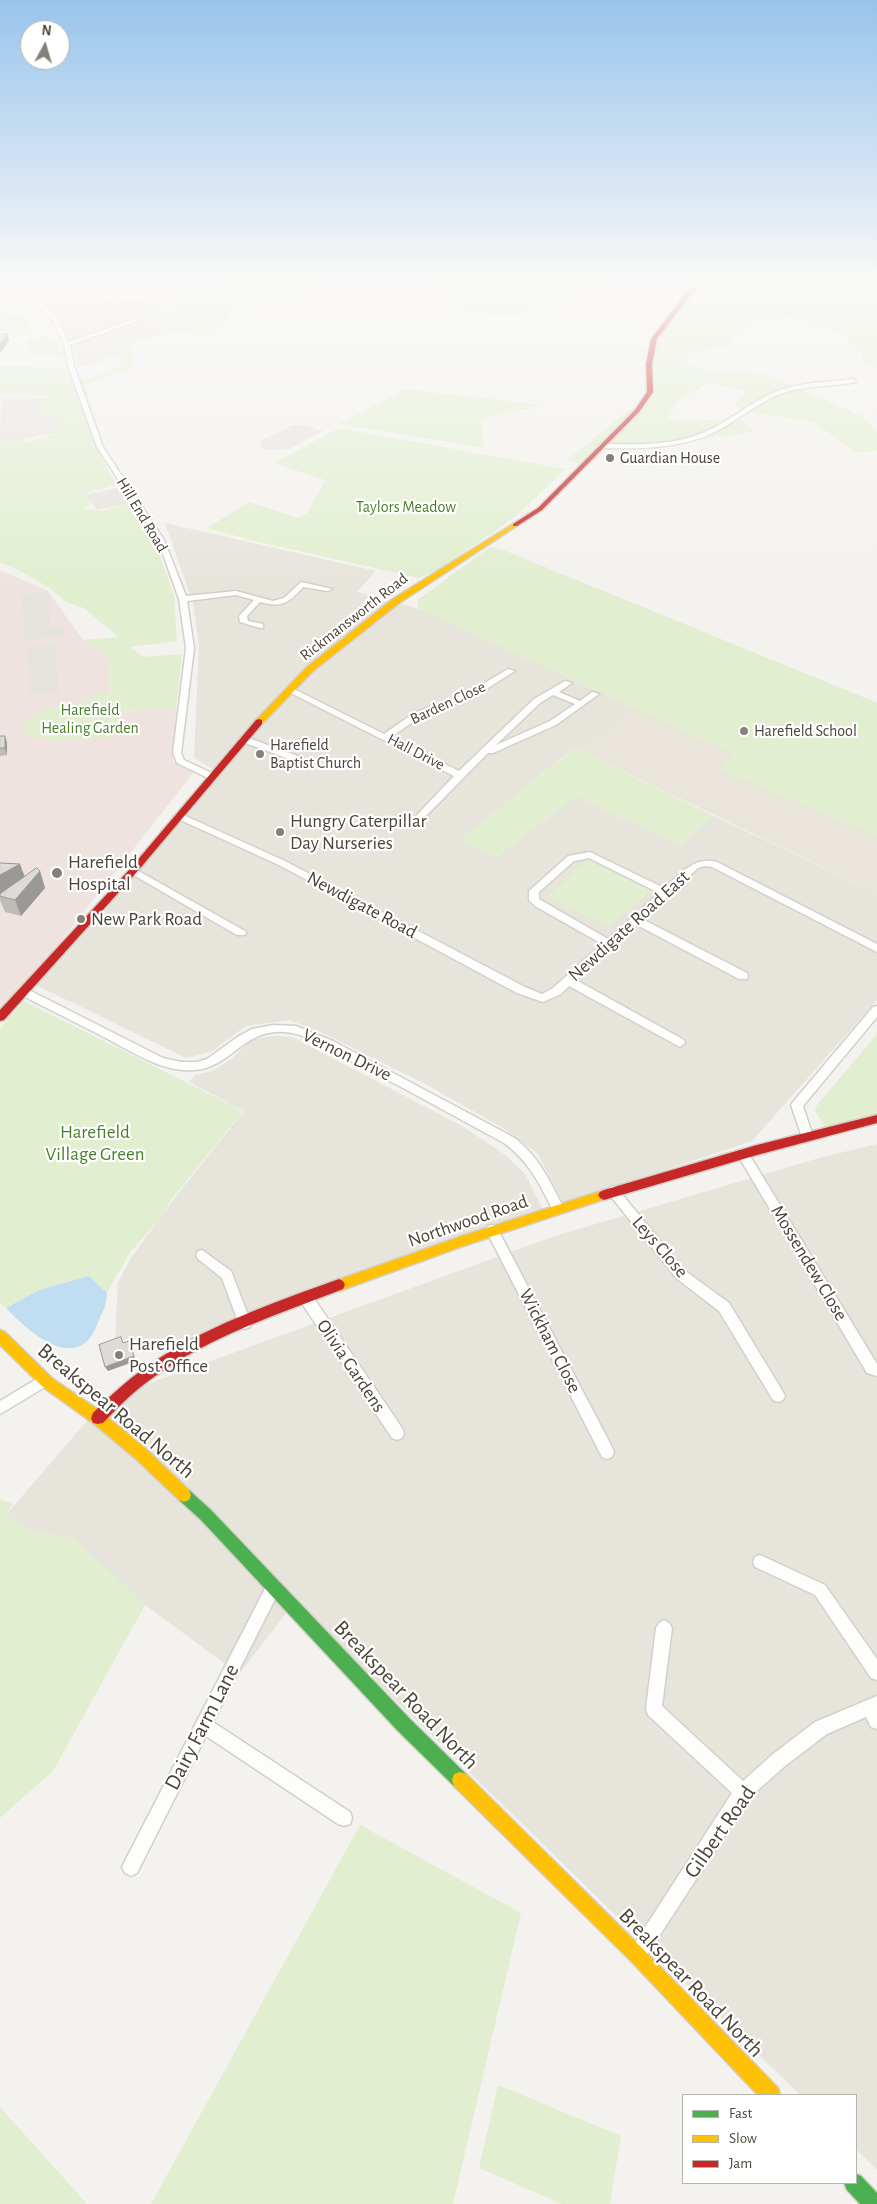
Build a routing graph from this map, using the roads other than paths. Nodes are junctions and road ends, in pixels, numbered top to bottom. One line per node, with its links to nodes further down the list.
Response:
1 (78, 383): 6 (street, Hill End Road)
2 (650, 383): 4 (street, Rickmansworth Road)
3 (842, 383): 4 (street)
4 (601, 446): 11 (street, Rickmansworth Road)
5 (328, 589): 7 (street)
6 (183, 598): 7 (street); 20 (street, Hill End Road)
7 (259, 600): 8 (street)
8 (260, 626)
9 (510, 670): 15 (street, Barden Close)
10 (568, 683): 12 (street, Hall Drive)
11 (291, 691): 15 (street, Hall Drive); 16 (street, Rickmansworth Road)
12 (552, 692): 14 (street); 17 (street, Hall Drive)
13 (595, 694): 14 (street, Hall Drive)
14 (581, 704): 17 (street, Hall Drive)
15 (386, 737): 19 (street, Hall Drive)
16 (242, 739): 18 (street); 20 (street, Rickmansworth Road)
17 (482, 754): 19 (street, Hall Drive)
18 (311, 764)
19 (460, 775): 22 (street, Hall Drive)
20 (210, 776): 21 (street, Rickmansworth Road)
21 (179, 816): 23 (street, Rickmansworth Road); 32 (street, Newdigate Road)
22 (420, 818)
23 (133, 871): 26 (street); 31 (street, Rickmansworth Road)
24 (666, 893): 25 (street, Newdigate Road East); 27 (street); 28 (street, Newdigate Road East)
25 (636, 920): 27 (street, Newdigate Road East); 29 (street)
26 (241, 933)
27 (610, 944): 30 (street, Newdigate Road East)
28 (877, 948)
29 (743, 976)
30 (569, 981): 32 (street, Newdigate Road East); 35 (street)
31 (23, 991): 34 (street, Rickmansworth Road); 40 (street, Vernon Drive)
32 (543, 998)
33 (877, 1010): 37 (street)
34 (0, 1017)
35 (680, 1043)
36 (877, 1119): 37 (street, Northwood Road)
37 (807, 1137): 38 (street, Northwood Road)
38 (743, 1154): 39 (street, Northwood Road); 46 (street, Mossendew Close)
39 (613, 1191): 40 (street, Northwood Road); 48 (street, Leys Close)
40 (558, 1209): 41 (street, Northwood Road)
41 (492, 1230): 43 (street, Northwood Road); 52 (street, Wickham Close)
42 (202, 1255): 44 (street)
43 (306, 1298): 44 (street, Northwood Road); 51 (street, Olivia Gardens)
44 (245, 1323): 50 (street, Northwood Road)
45 (0, 1336): 47 (street, Breakspear Road North)
46 (877, 1370)
47 (45, 1380): 49 (street); 50 (street, Breakspear Road North)
48 (778, 1396)
49 (0, 1408)
50 (98, 1418): 54 (street, Breakspear Road North)
51 (397, 1433)
52 (607, 1452)
53 (760, 1562): 56 (street)
54 (274, 1586): 58 (street, Dairy Farm Lane); 62 (street, Breakspear Road North)
55 (664, 1628): 59 (street)
56 (877, 1672)
57 (875, 1711): 59 (street, Gilbert Road)
58 (203, 1724): 60 (street); 61 (street, Dairy Farm Lane)
59 (743, 1792): 62 (street, Gilbert Road)
60 (344, 1818)
61 (131, 1868)
62 (637, 1955): 63 (street, Breakspear Road North)
63 (770, 2094)
64 (855, 2184): 65 (street)
65 (874, 2204)

